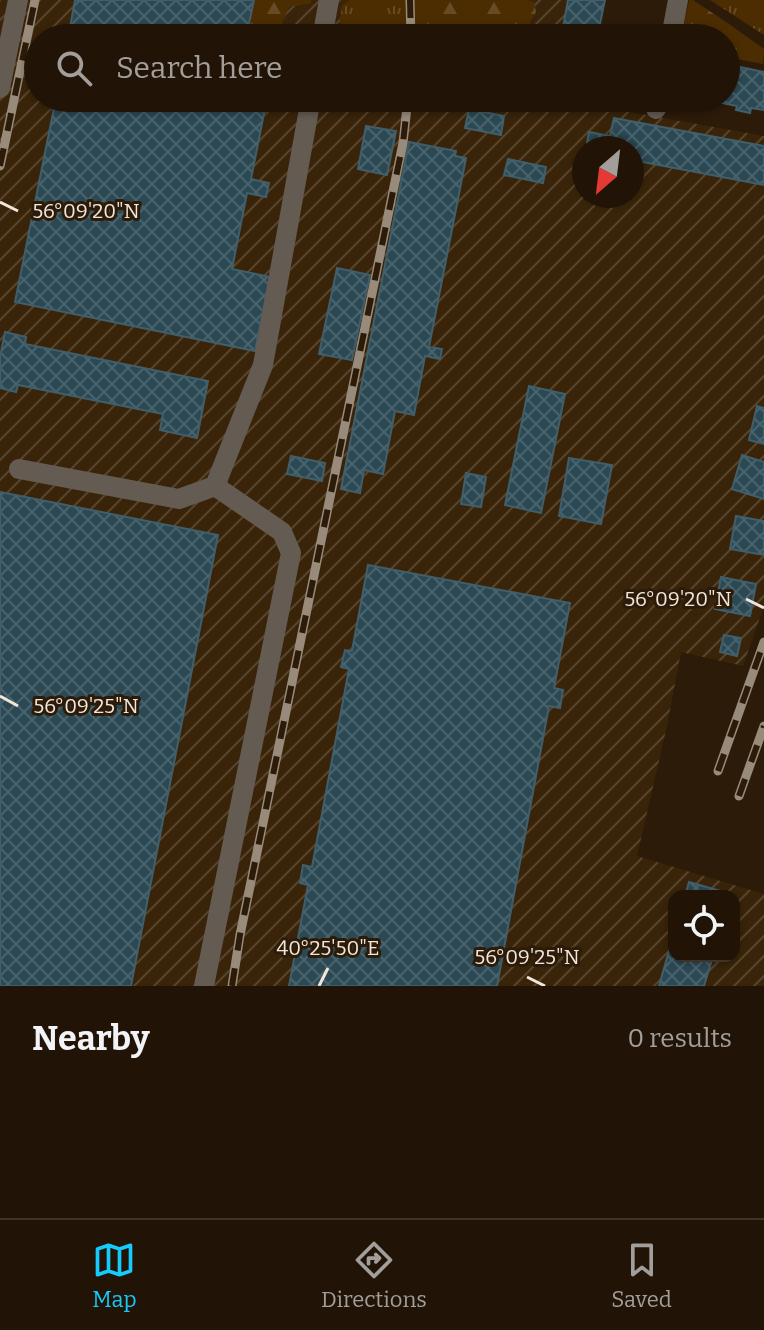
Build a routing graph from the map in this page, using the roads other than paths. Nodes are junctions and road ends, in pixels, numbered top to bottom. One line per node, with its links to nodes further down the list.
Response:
1 (18, 0): 6 (street)
2 (329, 0): 4 (street)
3 (678, 0): 5 (street)
4 (325, 24)
5 (674, 24)
6 (0, 88)
7 (308, 112): 9 (street)
8 (19, 469): 9 (street)
9 (215, 486): 10 (street)
10 (204, 986)

